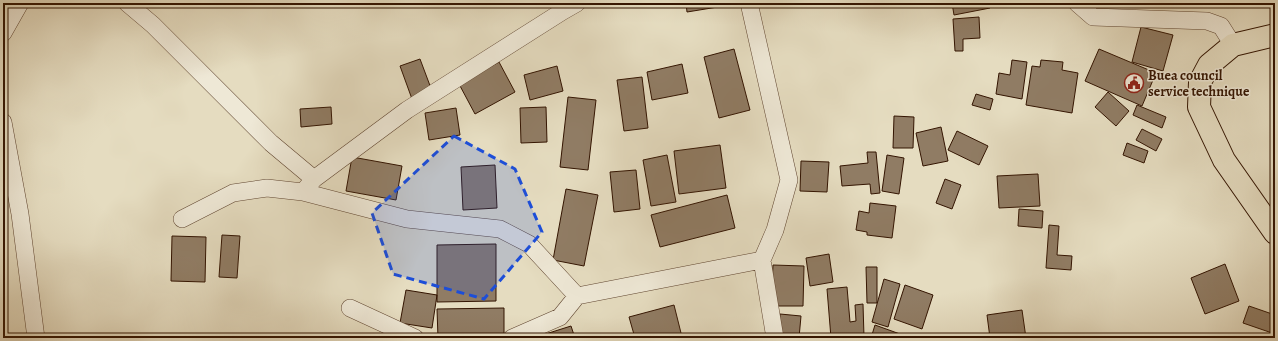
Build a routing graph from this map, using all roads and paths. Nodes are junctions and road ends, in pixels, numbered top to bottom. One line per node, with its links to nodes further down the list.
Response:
1 (20, 3): 6 (street)
2 (127, 3): 10 (street)
3 (577, 3): 10 (street)
4 (749, 3): 14 (street)
5 (1077, 3): 8 (street)
6 (3, 33)
7 (1275, 35): 8 (main road)
8 (1233, 46): 13 (main road)
9 (3, 122): 17 (street)
10 (314, 179): 11 (street)
11 (303, 192): 12 (street); 15 (street)
12 (182, 219)
13 (1275, 233)
14 (762, 260): 15 (street); 20 (street)
15 (577, 296): 19 (street)
16 (350, 308): 18 (street)
17 (36, 338)
18 (415, 338)
19 (512, 338)
20 (775, 338)

